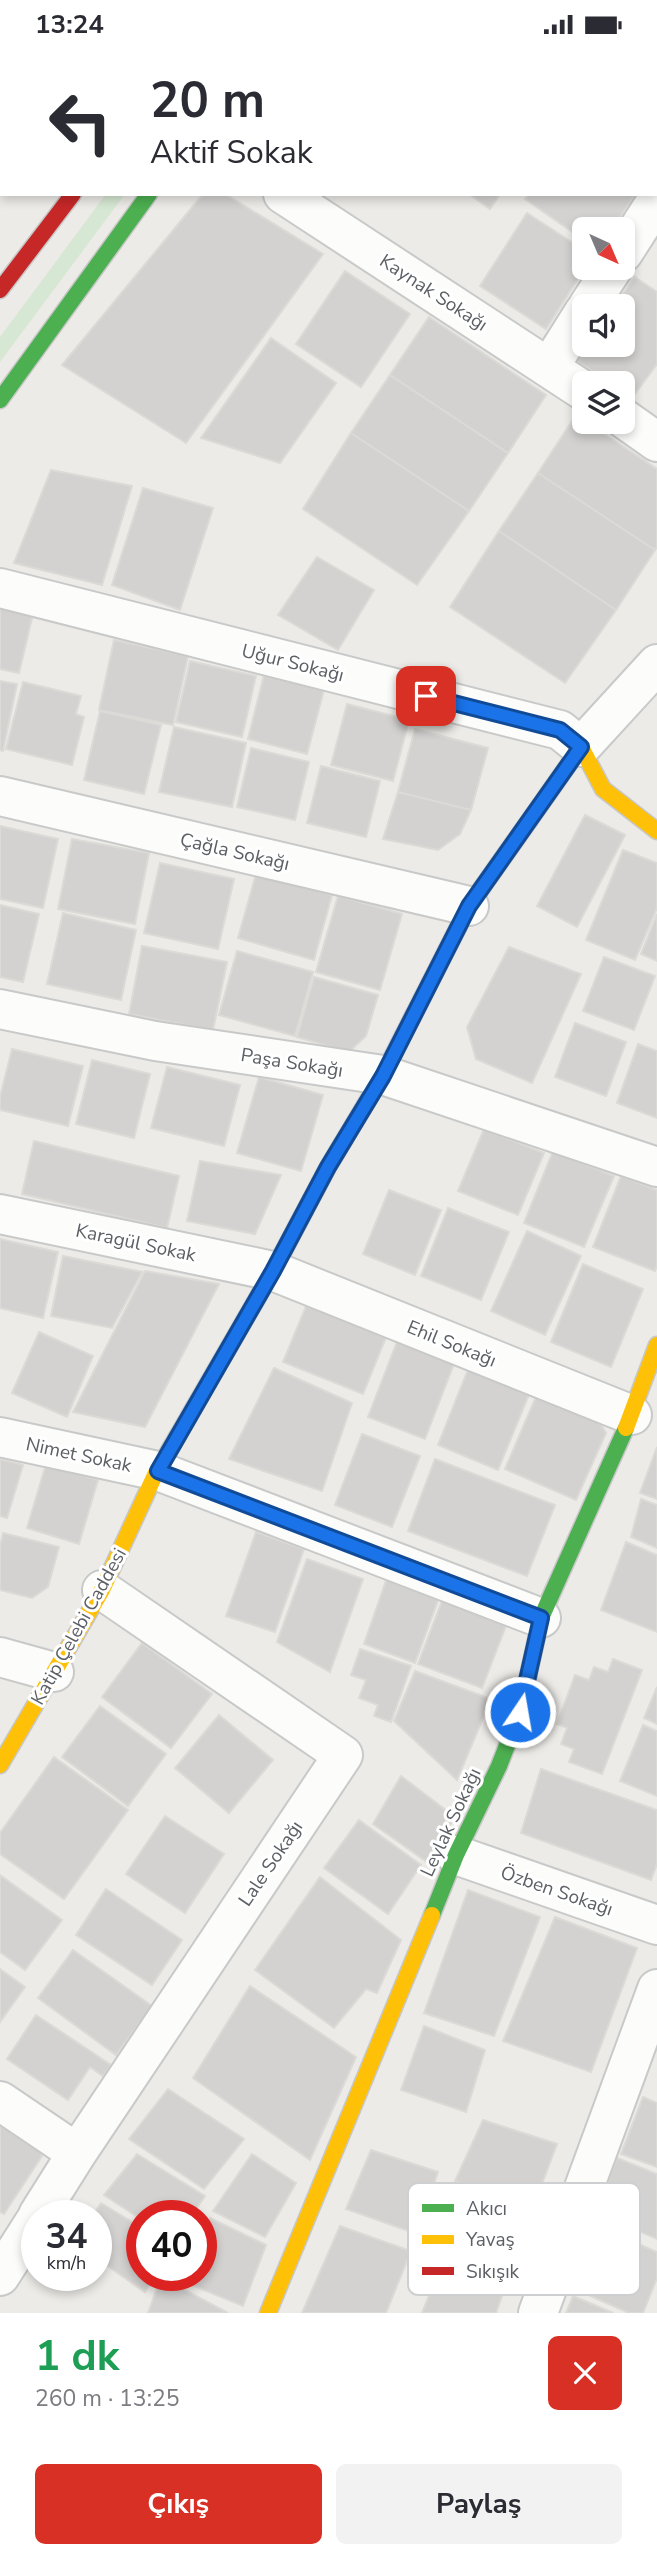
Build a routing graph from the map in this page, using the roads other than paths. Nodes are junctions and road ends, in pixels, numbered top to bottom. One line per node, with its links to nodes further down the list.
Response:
1 (71, 196): 6 (street)
2 (148, 196): 10 (street)
3 (286, 196): 8 (street, Kaynak Sokağı)
4 (655, 206): 5 (street)
5 (635, 235)
6 (0, 290)
7 (572, 331): 8 (street)
8 (550, 366): 9 (street, Kaynak Sokağı)
9 (572, 382)
10 (0, 400)
11 (635, 426): 12 (street)
12 (657, 442)
13 (0, 588): 15 (street, Uğur Sokağı)
14 (657, 664): 15 (street, Katip Çelebi Caddesi)
15 (581, 747): 17 (street); 18 (street, Katip Çelebi Caddesi)
16 (0, 796): 18 (street, Çağla Sokağı)
17 (657, 831)
18 (469, 906): 20 (street, Katip Çelebi Caddesi)
19 (0, 1009): 20 (street, Paşa Sokağı)
20 (383, 1076): 21 (street, Paşa Sokağı); 23 (street, Katip Çelebi Caddesi)
21 (657, 1167)
22 (0, 1213): 23 (street, Karagül Sokak)
23 (273, 1271): 25 (street, Ehil Sokağı); 27 (street, Katip Çelebi Caddesi)
24 (657, 1345): 25 (street, Leylak Sokağı)
25 (632, 1415): 29 (street, Leylak Sokağı)
26 (0, 1437): 27 (street, Nimet Sokak)
27 (158, 1471): 28 (street, Katip Çelebi Caddesi); 29 (street, Nimet Sokak)
28 (102, 1590): 31 (street, Katip Çelebi Caddesi); 37 (street, Lale Sokağı)
29 (541, 1618): 33 (street, Leylak Sokağı)
30 (0, 1657): 31 (street)
31 (54, 1672): 32 (street, Katip Çelebi Caddesi)
32 (0, 1765)
33 (456, 1855): 34 (street, Özben Sokağı); 43 (street, Leylak Sokağı)
34 (657, 1925)
35 (657, 1989): 38 (street)
36 (0, 2101): 37 (street)
37 (77, 2153): 39 (street, Lale Sokağı)
38 (586, 2183)
39 (48, 2200)
40 (21, 2243): 41 (street, Lale Sokağı)
41 (0, 2276)
42 (545, 2295): 44 (street)
43 (268, 2313)
44 (538, 2313)

